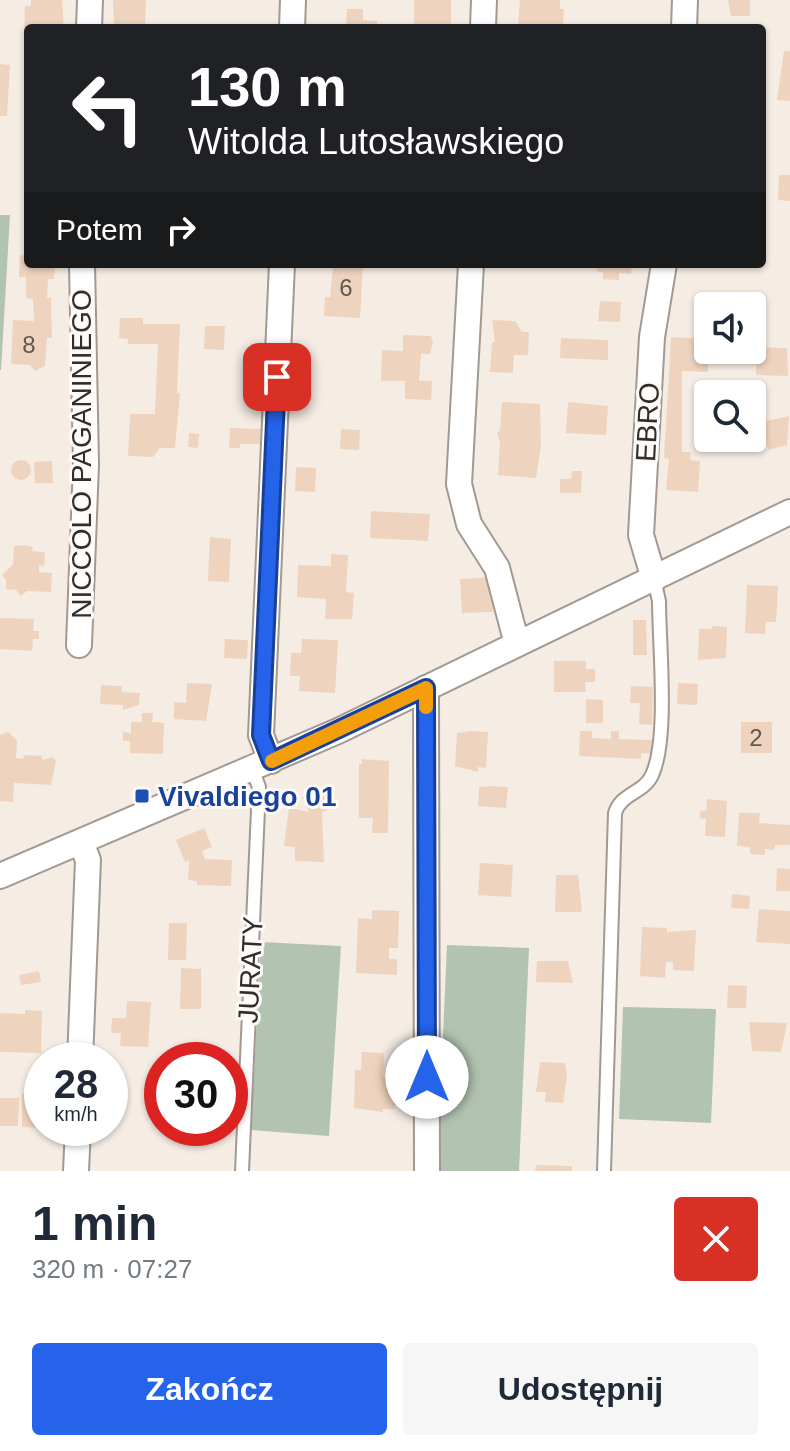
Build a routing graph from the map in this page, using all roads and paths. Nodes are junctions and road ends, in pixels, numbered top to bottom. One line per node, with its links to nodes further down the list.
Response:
1 (90, 0): 5 (street)
2 (293, 0): 6 (street)
3 (484, 0): 7 (street)
4 (685, 0): 8 (street)
5 (89, 24)
6 (292, 24)
7 (483, 24)
8 (684, 24)
9 (82, 268): 16 (street, NICCOLO PAGANINIEGO)
10 (282, 268): 18 (street)
11 (471, 268): 15 (street)
12 (663, 268): 14 (street, EBRO)
13 (790, 512): 14 (street)
14 (654, 579): 15 (street); 26 (lane)
15 (517, 644): 17 (street)
16 (79, 645)
17 (426, 688): 18 (street); 25 (street)
18 (262, 765): 19 (street); 24 (lane, JURATY)
19 (81, 842): 20 (street); 21 (street)
20 (0, 876)
21 (81, 1042)
22 (77, 1146): 23 (street)
23 (76, 1171)
24 (242, 1171)
25 (427, 1171)
26 (604, 1171)

